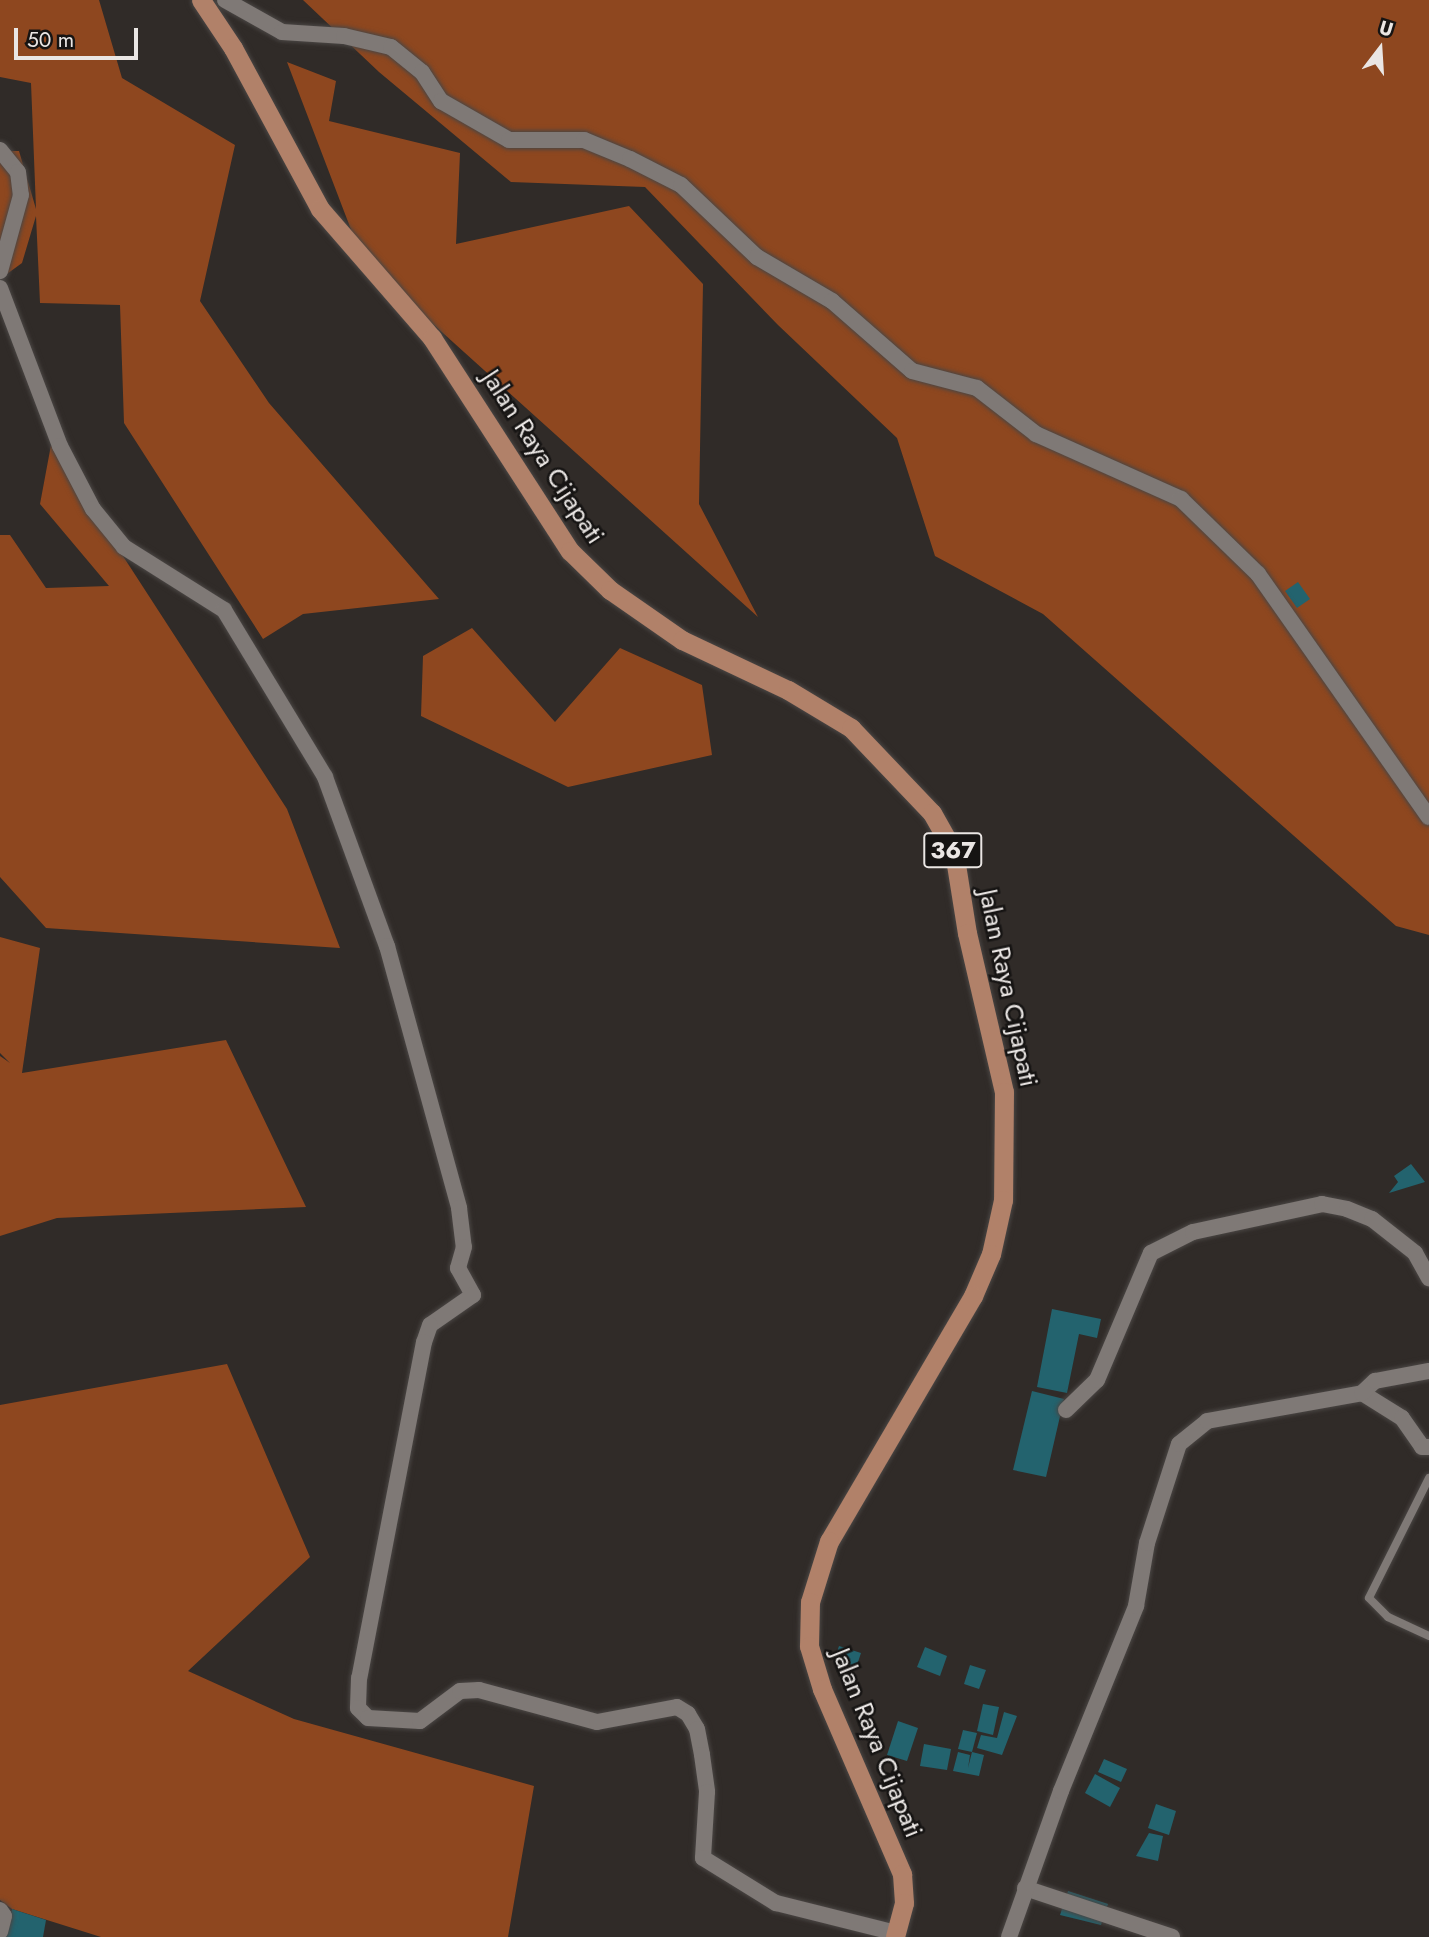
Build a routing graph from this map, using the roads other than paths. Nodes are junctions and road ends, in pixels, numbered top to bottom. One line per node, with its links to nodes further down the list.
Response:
1 (201, 0): 17 (main road, Jalan Raya Cijapati / 367)
2 (225, 0): 6 (street)
3 (0, 150): 4 (street)
4 (0, 271)
5 (0, 288): 17 (street)
6 (1429, 817)
7 (1429, 1278): 10 (street)
8 (1429, 1371): 9 (street)
9 (1362, 1393): 11 (street); 14 (street)
10 (1066, 1410)
11 (1429, 1447)
12 (1429, 1478): 13 (lane)
13 (1429, 1636)
14 (1025, 1888): 18 (street); 19 (street)
15 (0, 1910): 16 (street)
16 (0, 1932)
17 (895, 1935)
18 (1009, 1937)
19 (1172, 1937)

